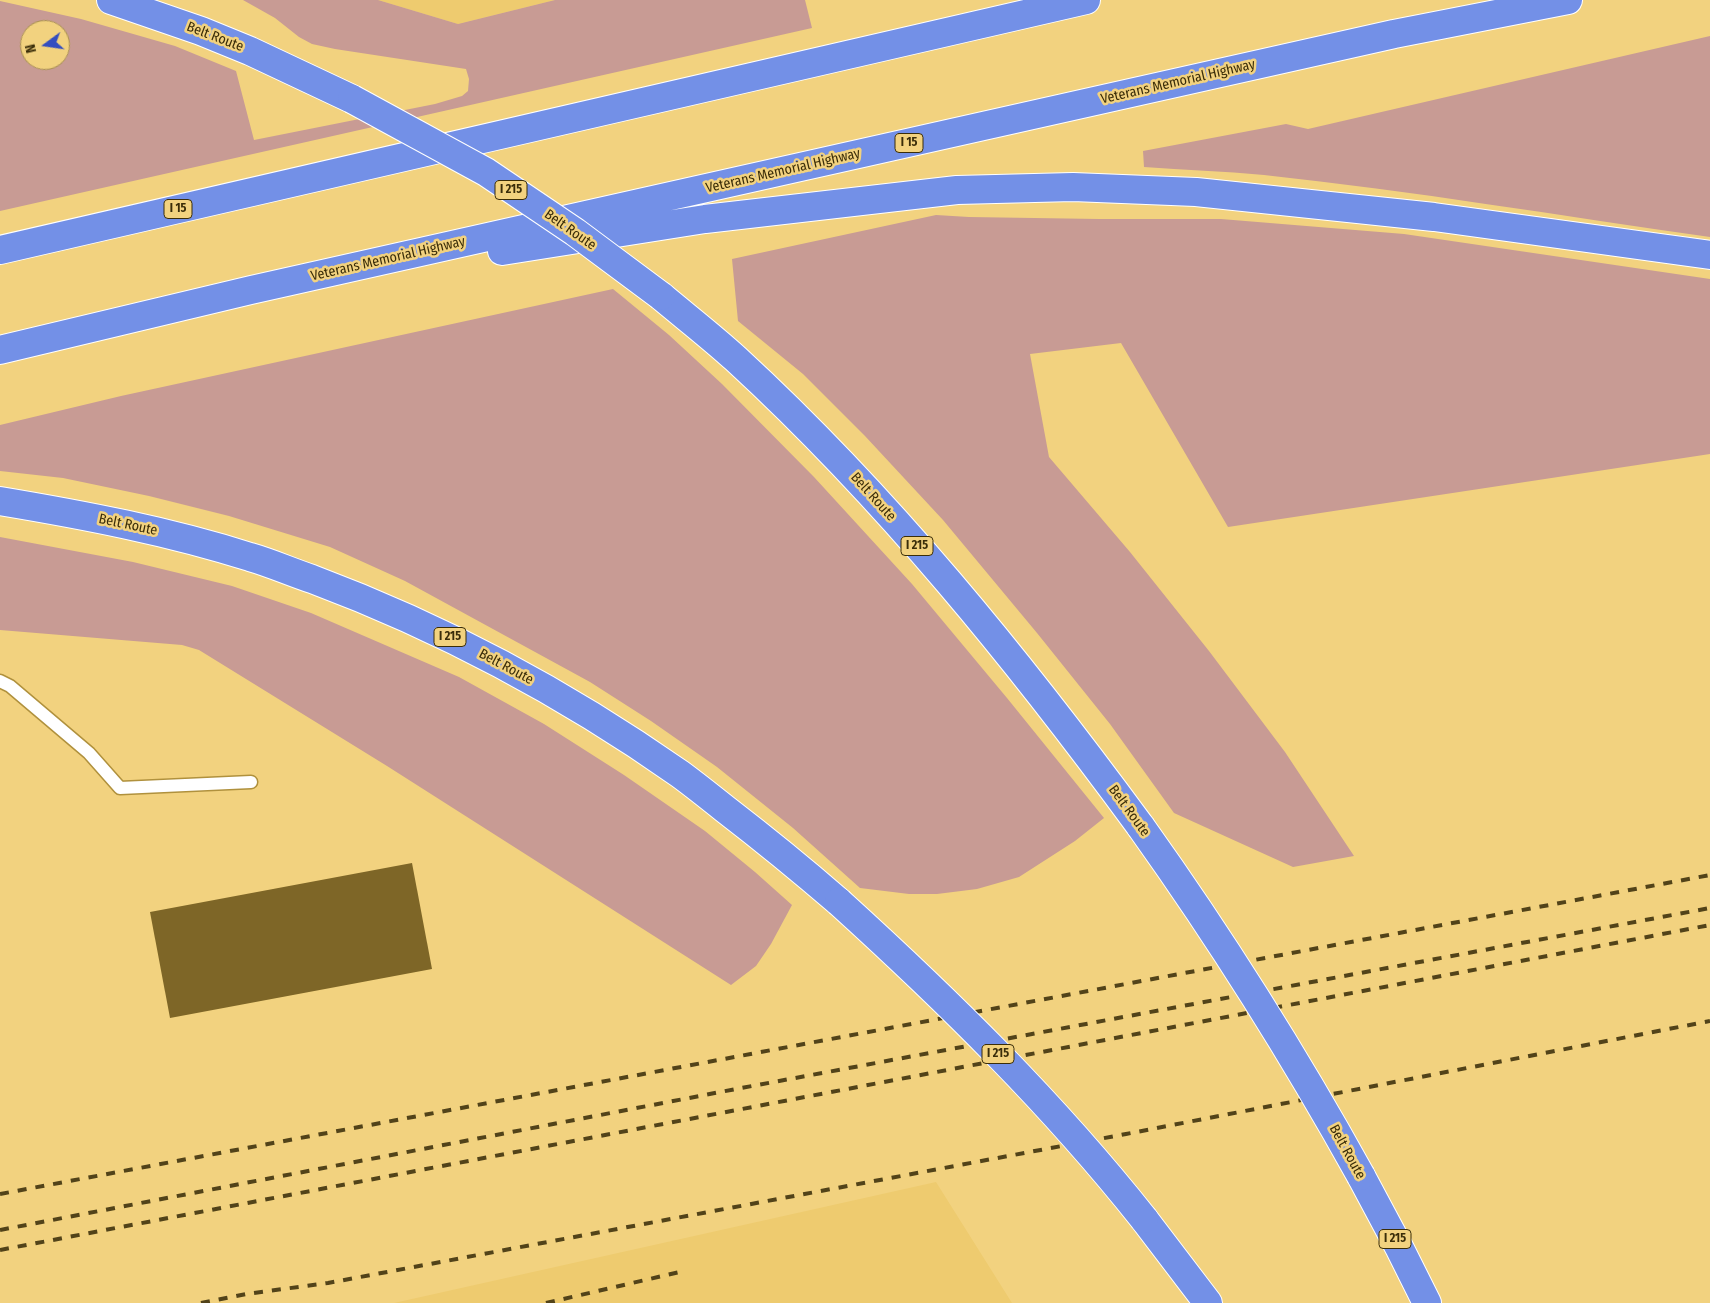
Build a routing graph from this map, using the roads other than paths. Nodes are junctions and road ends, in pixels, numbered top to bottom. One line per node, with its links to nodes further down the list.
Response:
1 (111, 0): 12 (highway, Belt Route / I 215, bridge)
2 (1086, 0): 4 (highway, I 15)
3 (1568, 0): 6 (highway, Veterans Memorial Highway / I 15)
4 (0, 250)
5 (1710, 255): 6 (highway)
6 (251, 290): 7 (highway, Veterans Memorial Highway / I 15)
7 (0, 350)
8 (0, 501): 11 (highway, Belt Route / I 215, bridge)
9 (0, 681): 10 (lane)
10 (251, 782)
11 (1208, 1303)
12 (1426, 1303)

